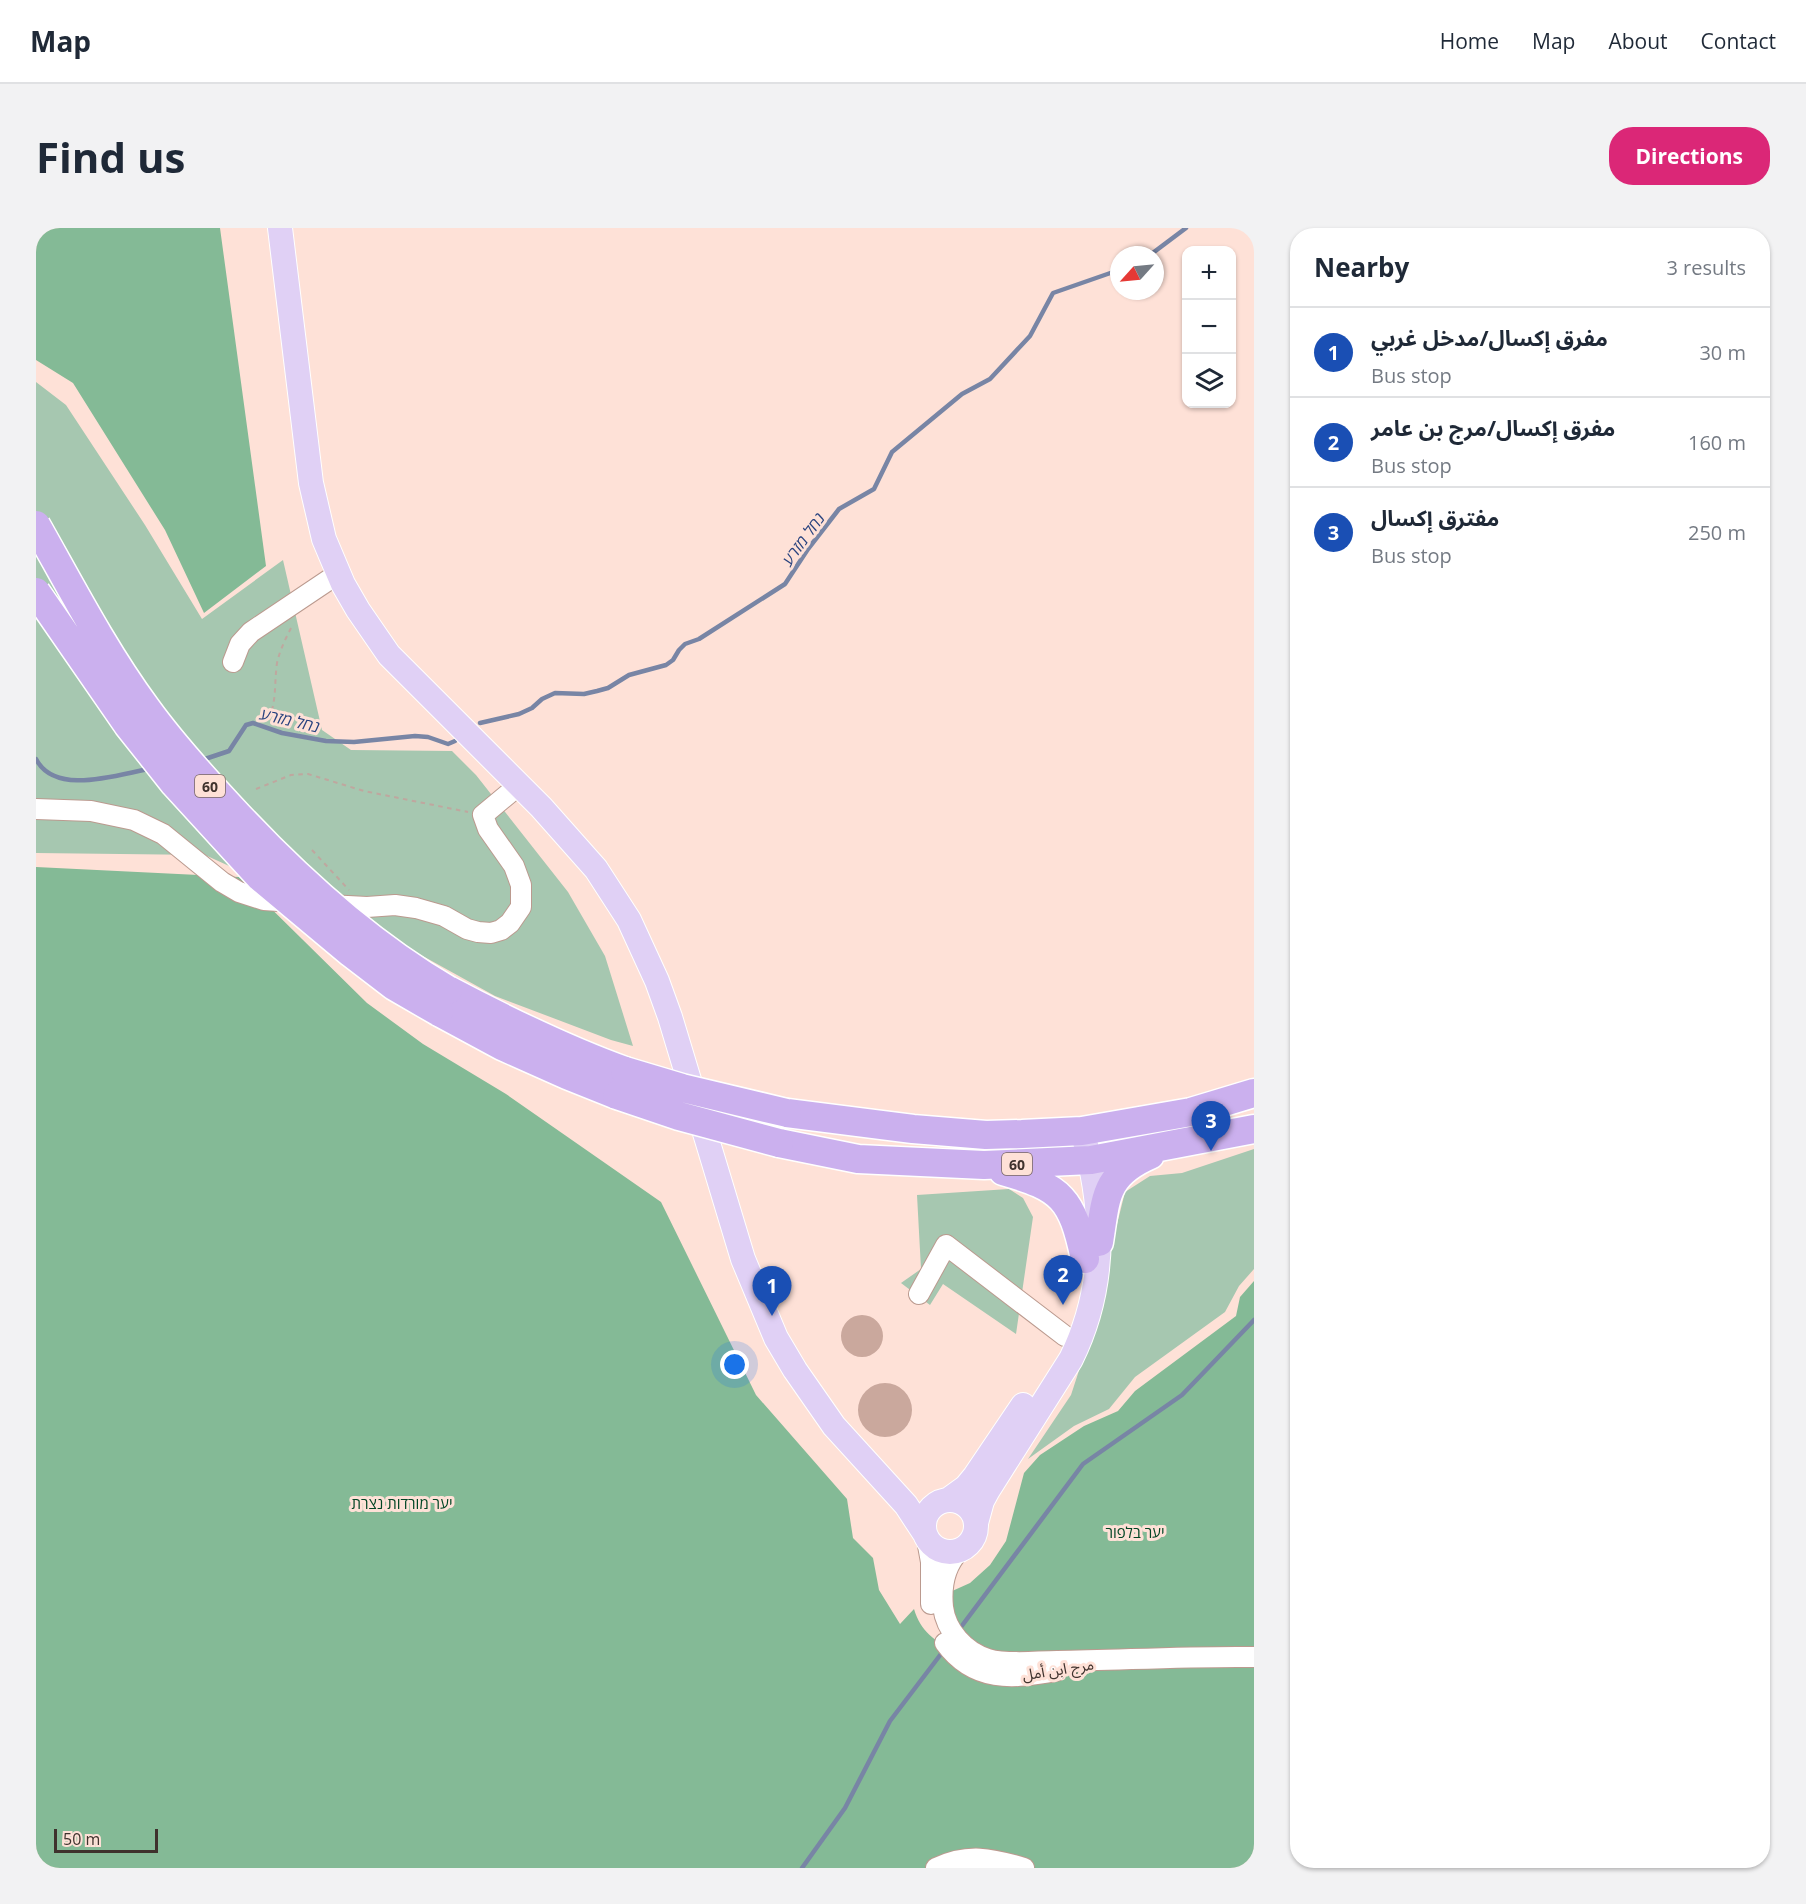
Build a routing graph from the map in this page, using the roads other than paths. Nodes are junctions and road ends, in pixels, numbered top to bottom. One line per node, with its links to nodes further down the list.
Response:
1 (280, 228): 3 (main road)
2 (36, 525): 8 (highway, 60, bridge)
3 (339, 573): 5 (street); 6 (main road)
4 (36, 592): 8 (highway, 60, bridge)
5 (233, 662)
6 (519, 785): 7 (street); 19 (main road)
7 (36, 809)
8 (443, 1001): 9 (highway, 60)
9 (621, 1083): 12 (highway, 60, bridge); 15 (highway, 60, bridge)
10 (1254, 1093): 12 (highway, 60)
11 (1254, 1129): 13 (highway, 60)
12 (1082, 1131): 14 (main road)
13 (1174, 1144): 14 (highway, 60); 16 (highway)
14 (1083, 1161): 15 (highway, 60); 16 (main road)
15 (984, 1165): 16 (highway)
16 (1092, 1251): 18 (main road); 21 (main road)
17 (919, 1294): 18 (street)
18 (1065, 1336): 20 (main road)
19 (874, 1470): 20 (main road); 22 (main road)
20 (945, 1501): 21 (main road); 22 (main road)
21 (976, 1523): 23 (main road)
22 (926, 1537): 23 (main road); 25 (street, مرج ابن أمل)
23 (959, 1551): 25 (street, مرج ابن أمل)
24 (1254, 1657): 25 (street, مرج ابن أمل)
25 (1109, 1660)
26 (936, 1868): 27 (street)
27 (1024, 1868)

